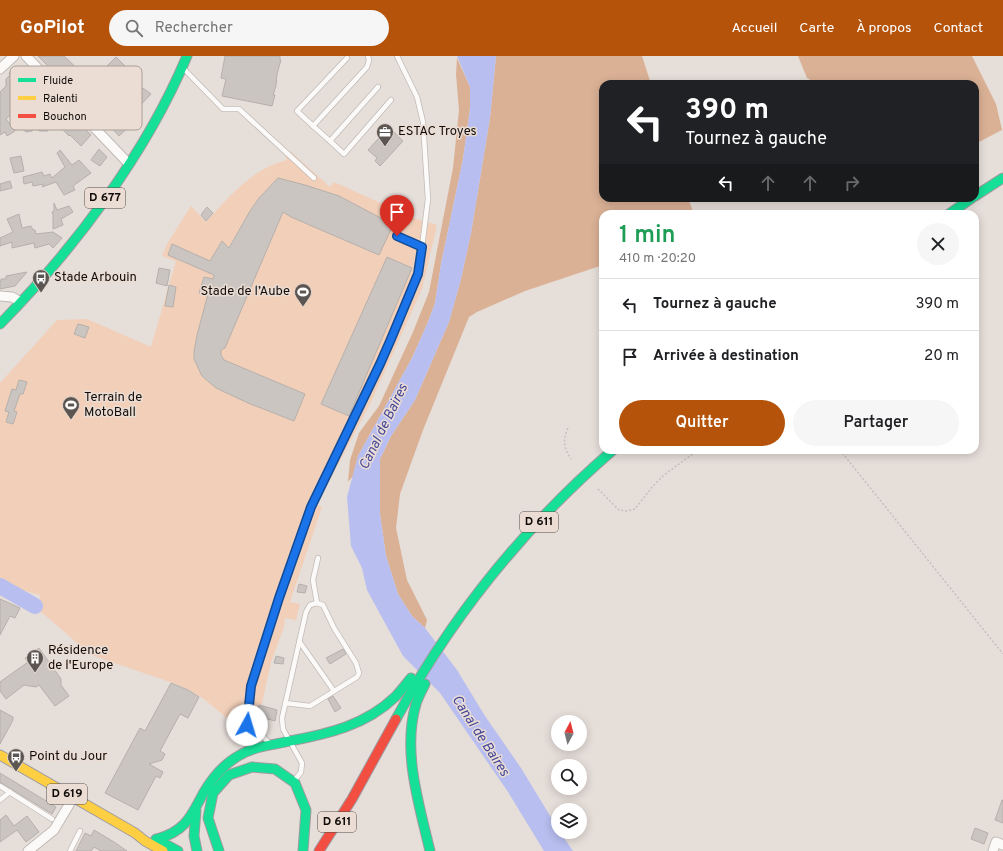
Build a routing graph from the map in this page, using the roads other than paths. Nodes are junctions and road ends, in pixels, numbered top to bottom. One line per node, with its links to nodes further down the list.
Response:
1 (14, 56): 9 (street)
2 (26, 56): 7 (street)
3 (186, 56): 8 (main road, D 677)
4 (368, 56): 12 (lane)
5 (397, 56): 22 (lane)
6 (347, 58): 12 (lane)
7 (36, 66)
8 (182, 67): 15 (main road, D 677); 16 (lane)
9 (0, 69)
10 (378, 87): 14 (lane)
11 (391, 100): 14 (lane)
12 (313, 126): 14 (lane)
13 (97, 130): 15 (street)
14 (330, 141)
15 (129, 164): 24 (main road, D 677)
16 (314, 178)
17 (1003, 178): 18 (main road)
18 (979, 193)
19 (966, 202): 20 (main road)
20 (955, 210)
21 (397, 236): 22 (lane)
22 (422, 247): 36 (lane)
23 (0, 296): 24 (street); 25 (street)
24 (21, 302): 25 (main road, D 677)
25 (13, 311): 26 (main road, D 677)
26 (0, 324)
27 (608, 454): 30 (main road, D 611)
28 (318, 558): 29 (lane)
29 (317, 603): 31 (lane); 33 (lane)
30 (447, 640): 32 (main road); 32 (main road)
31 (299, 641): 33 (lane); 34 (lane)
32 (417, 683): 35 (main road); 41 (main road, D 611); 59 (main road)
33 (334, 691): 34 (lane)
34 (286, 702): 35 (lane)
35 (290, 742): 36 (main road); 38 (lane)
36 (271, 746): 44 (main road)
37 (0, 755): 42 (main road, D 619)
38 (293, 782): 55 (main road); 56 (main road)
39 (0, 786): 40 (lane)
40 (10, 792): 43 (lane); 45 (lane)
41 (355, 794): 57 (main road, D 611); 58 (main road, D 611)
42 (73, 798): 47 (main road, D 619); 50 (street)
43 (0, 800)
44 (196, 810): 48 (main road); 54 (main road)
45 (52, 819)
46 (80, 831): 51 (lane)
47 (134, 832): 48 (main road, D 619); 52 (main road, D 619)
48 (157, 839): 53 (main road, D 619)
49 (1003, 845): 60 (street)
50 (34, 849)
51 (70, 851)
52 (163, 851)
53 (178, 851)
54 (197, 851)
55 (219, 851)
56 (303, 851)
57 (319, 851)
58 (328, 851)
59 (430, 851)
60 (993, 851)

